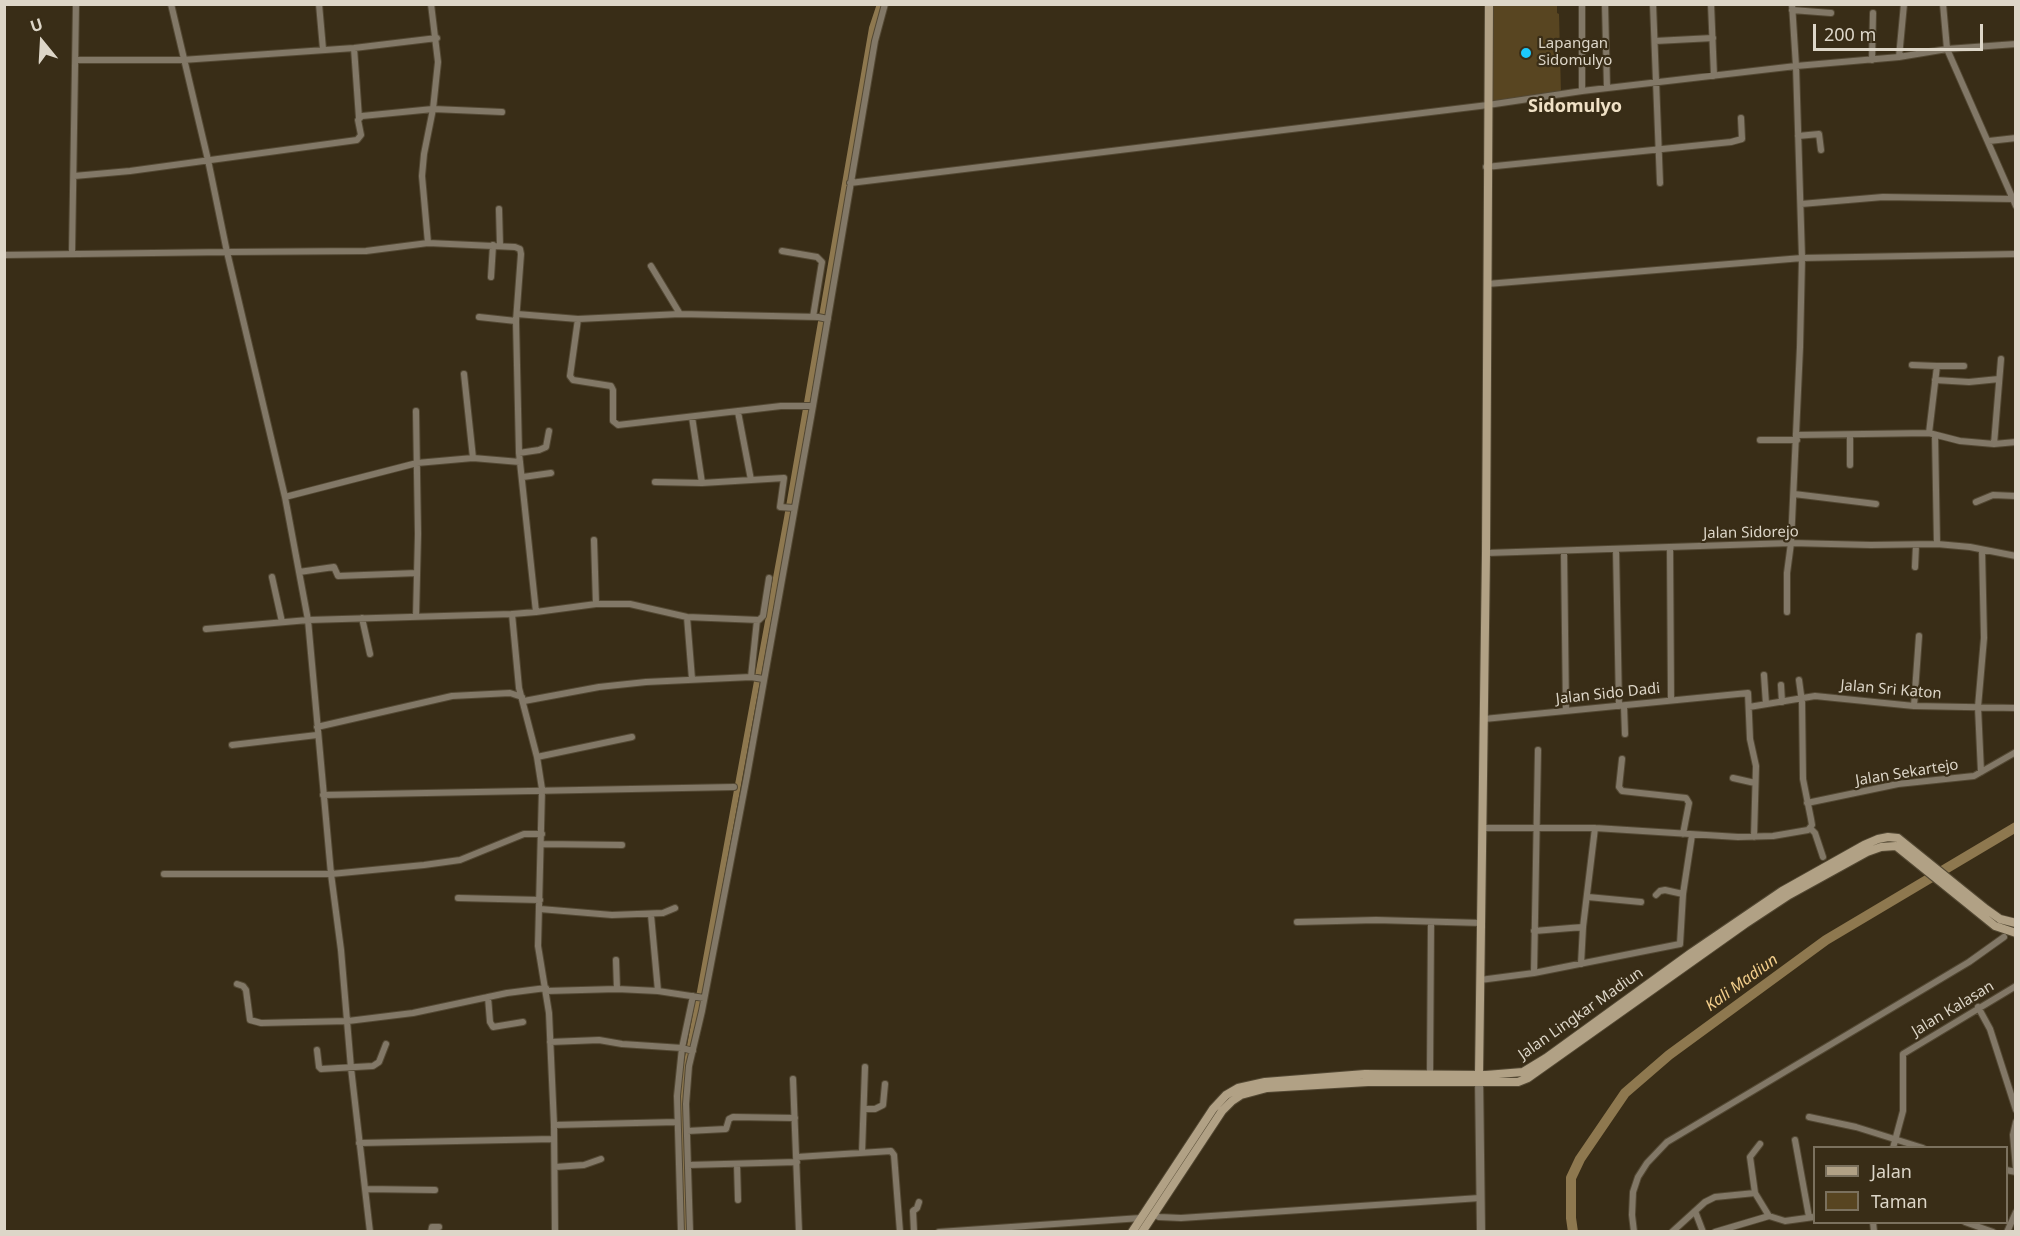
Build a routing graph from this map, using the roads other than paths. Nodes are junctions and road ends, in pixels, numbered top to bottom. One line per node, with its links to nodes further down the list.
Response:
1 (76, 4): 24 (street)
2 (171, 4): 25 (street)
3 (319, 4): 21 (street)
4 (431, 4): 16 (street)
5 (885, 4): 45 (street)
6 (1489, 4): 32 (main road)
7 (1582, 4): 31 (street)
8 (1605, 4): 30 (street)
9 (1653, 4): 18 (street)
10 (1711, 4): 17 (street)
11 (1904, 4): 23 (street)
12 (1942, 4): 22 (street)
13 (1792, 7): 14 (street); 27 (street)
14 (1831, 13)
15 (1873, 13): 26 (street)
16 (437, 38): 20 (street); 33 (street)
17 (1713, 38): 18 (street); 28 (street)
18 (1655, 41): 29 (street)
19 (2016, 44): 22 (street)
20 (354, 48): 21 (street); 35 (street)
21 (323, 49): 25 (street)
22 (1947, 49): 23 (street); 39 (street)
23 (1899, 57): 26 (street)
24 (76, 60): 25 (street); 44 (street)
25 (183, 60): 42 (street)
26 (1872, 60): 27 (street)
27 (1796, 66): 28 (street); 37 (street)
28 (1714, 76): 29 (street)
29 (1656, 82): 30 (street); 40 (street)
30 (1607, 88): 31 (street)
31 (1582, 91): 32 (street)
32 (1488, 105): 43 (main road); 45 (street)
33 (433, 110): 34 (street); 35 (street); 52 (street)
34 (502, 112)
35 (359, 118): 42 (street)
36 (1741, 118): 40 (street)
37 (1798, 136): 41 (street); 50 (street)
38 (2016, 138): 39 (street)
39 (1989, 141): 48 (street)
40 (1659, 150): 43 (street); 46 (street)
41 (1821, 150)
42 (208, 160): 44 (street); 55 (street)
43 (1486, 167): 62 (main road)
44 (74, 176): 56 (street)
45 (850, 183): 66 (street)
46 (1660, 183)
47 (2016, 185): 48 (street)
48 (2007, 186): 49 (street)
49 (2014, 202): 50 (street)
50 (1801, 204): 59 (street)
51 (499, 209): 53 (street)
52 (428, 243): 53 (street); 55 (street)
53 (497, 245): 61 (street); 65 (street)
54 (782, 251): 66 (street)
55 (227, 252): 56 (street); 98 (street)
56 (72, 253): 58 (street)
57 (2016, 254): 59 (street)
58 (4, 255)
59 (1802, 258): 62 (street); 82 (street)
60 (651, 266): 63 (street)
61 (491, 277)
62 (1487, 284): 110 (main road)
63 (681, 314): 66 (street); 67 (street)
64 (479, 317): 65 (street)
65 (516, 317): 67 (street); 86 (street)
66 (821, 318): 75 (street)
67 (578, 319): 78 (street)
68 (2001, 359): 73 (street)
69 (1912, 365): 70 (street)
70 (1937, 366): 71 (street); 74 (street)
71 (1964, 366)
72 (464, 374): 87 (street)
73 (1999, 379): 74 (street); 85 (street)
74 (1935, 380): 80 (street)
75 (811, 405): 77 (street); 101 (street)
76 (416, 411): 89 (street)
77 (738, 412): 78 (street); 93 (street)
78 (692, 417): 95 (street)
79 (549, 430): 86 (street)
80 (1932, 434): 81 (street); 85 (street); 104 (street)
81 (1850, 435): 82 (street); 90 (street)
82 (1797, 438): 83 (street); 96 (street)
83 (1760, 440)
84 (2016, 442): 85 (street)
85 (1994, 444)
86 (519, 453): 88 (street)
87 (473, 458): 88 (street); 89 (street)
88 (520, 462): 92 (street)
89 (417, 463): 98 (street); 114 (street)
90 (1850, 465)
91 (551, 473): 92 (street)
92 (523, 477): 118 (street)
93 (751, 480): 95 (street); 101 (street)
94 (655, 482): 95 (street)
95 (702, 483)
96 (1794, 494): 100 (street); 103 (street)
97 (2016, 496): 99 (street)
98 (285, 497): 113 (street)
99 (1976, 502)
100 (1876, 504)
101 (792, 508): 132 (street)
102 (594, 540): 117 (street)
103 (1791, 543): 105 (street, Jalan Sidorejo); 106 (street, Jalan Sidorejo); 119 (street)
104 (1937, 544): 105 (street, Jalan Sidorejo); 108 (street, Jalan Sidorejo)
105 (1916, 545): 112 (street)
106 (1670, 547): 107 (street, Jalan Sidorejo); 140 (street)
107 (1616, 549): 109 (street, Jalan Sidorejo); 143 (street)
108 (1982, 550): 111 (street, Jalan Sidorejo); 146 (street, Jalan Sekartejo)
109 (1564, 552): 110 (street, Jalan Sidorejo); 148 (street)
110 (1486, 553): 149 (main road)
111 (2016, 556)
112 (1915, 567)
113 (299, 572): 114 (street); 124 (street)
114 (417, 573): 121 (street)
115 (272, 577): 126 (street)
116 (769, 578): 125 (street)
117 (596, 604): 118 (street); 122 (street)
118 (536, 612): 120 (street)
119 (1787, 612)
120 (512, 614): 121 (street); 136 (street)
121 (416, 617): 123 (street)
122 (687, 617): 125 (street); 133 (street)
123 (362, 618): 124 (street); 129 (street)
124 (308, 620): 126 (street); 150 (street)
125 (757, 620): 131 (street)
126 (282, 622): 127 (street)
127 (206, 629)
128 (1919, 636): 144 (street)
129 (370, 654)
130 (1764, 675): 142 (street)
131 (752, 677): 132 (street); 133 (street)
132 (763, 678): 210 (street)
133 (692, 679): 138 (street)
134 (1799, 680): 139 (street)
135 (1781, 685): 141 (street)
136 (519, 688): 137 (street); 138 (street)
137 (510, 693): 138 (street); 150 (street)
138 (523, 699): 157 (street)
139 (1802, 699): 141 (street, Jalan Sri Katon); 144 (street, Jalan Sri Katon); 165 (street)
140 (1671, 700): 143 (street, Jalan Sido Dadi); 145 (street, Jalan Sido Dadi)
141 (1782, 702): 142 (street, Jalan Sri Katon)
142 (1766, 704): 145 (street, Jalan Sri Katon)
143 (1621, 706): 148 (street, Jalan Sido Dadi); 151 (street)
144 (1914, 706): 146 (street, Jalan Sri Katon)
145 (1749, 707): 161 (street)
146 (1978, 708): 147 (street, Jalan Sri Katon); 159 (street, Jalan Sekartejo)
147 (2016, 708)
148 (1566, 711): 149 (street, Jalan Sido Dadi)
149 (1484, 719): 167 (main road)
150 (317, 727): 152 (street)
151 (1625, 734)
152 (317, 735): 154 (street); 164 (street)
153 (632, 737): 157 (street)
154 (232, 745)
155 (1538, 750): 166 (street)
156 (2016, 752): 159 (street)
157 (537, 757): 163 (street)
158 (1622, 759): 171 (street)
159 (1981, 772): 165 (street, Jalan Sekartejo)
160 (1733, 778): 161 (street)
161 (1755, 783): 173 (street)
162 (734, 787): 163 (street)
163 (542, 789): 164 (street); 170 (street)
164 (323, 795): 178 (street)
165 (1807, 803): 169 (street)
166 (1536, 827): 167 (street); 168 (street); 194 (street)
167 (1483, 828): 191 (main road)
168 (1595, 828): 171 (street); 181 (street)
169 (1810, 828): 173 (street); 176 (street)
170 (542, 834): 174 (street); 178 (street)
171 (1683, 834): 172 (street)
172 (1692, 835): 173 (street); 179 (street)
173 (1754, 837)
174 (542, 844): 175 (street); 183 (street)
175 (622, 845)
176 (1823, 857)
177 (164, 874): 178 (street)
178 (331, 874): 212 (street)
179 (1683, 894): 180 (street); 198 (street)
180 (1656, 895)
181 (1588, 897): 184 (street); 193 (street)
182 (458, 898): 183 (street)
183 (540, 900): 186 (street)
184 (1641, 902)
185 (675, 908): 188 (street)
186 (540, 909): 188 (street); 206 (street)
187 (1984, 911): 192 (main road, Jalan Lingkar Madiun); 195 (main road, Jalan Lingkar Madiun); 197 (main road, Jalan Lingkar Madiun)
188 (651, 915): 208 (street)
189 (1297, 921): 190 (street)
190 (1431, 923): 191 (street); 220 (street)
191 (1482, 923): 203 (main road)
192 (2016, 923)
193 (1583, 927): 194 (street); 201 (street)
194 (1534, 931): 202 (street)
195 (2016, 933)
196 (2004, 937): 272 (street)
197 (1712, 942): 199 (main road, Jalan Lingkar Madiun); 221 (main road, Jalan Lingkar Madiun)
198 (1680, 944): 199 (street); 201 (street)
199 (1690, 953): 221 (main road, Jalan Lingkar Madiun)
200 (616, 960): 207 (street)
201 (1581, 964): 202 (street)
202 (1534, 973): 203 (street)
203 (1480, 980): 221 (main road)
204 (237, 984): 212 (street)
205 (2016, 986): 211 (street, Jalan Kalasan)
206 (546, 989): 207 (street); 209 (street); 214 (street)
207 (616, 989): 208 (street)
208 (658, 991): 210 (street)
209 (488, 997): 212 (street); 213 (street)
210 (699, 997): 217 (street); 217 (street)
211 (1978, 1007): 225 (street); 234 (street, Jalan Kalasan)
212 (348, 1021): 219 (street)
213 (523, 1022)
214 (550, 1042): 217 (street); 229 (street)
215 (386, 1044): 219 (street)
216 (317, 1050): 219 (street)
217 (688, 1050): 228 (street); 231 (street)
218 (865, 1067): 224 (street)
219 (351, 1068): 235 (street)
220 (1430, 1074): 221 (main road, Jalan Lingkar Madiun); 257 (main road, Jalan Lingkar Madiun)
221 (1479, 1078): 249 (street); 253 (main road, Jalan Lingkar Madiun)
222 (793, 1079): 227 (street)
223 (885, 1084): 224 (street)
224 (864, 1109): 239 (street)
225 (2016, 1110)
226 (1809, 1117): 234 (street)
227 (795, 1118): 231 (street); 241 (street)
228 (676, 1122): 229 (street); 263 (street)
229 (554, 1125): 232 (street)
230 (2015, 1127): 244 (street)
231 (687, 1131): 243 (street)
232 (554, 1139): 235 (street); 245 (street)
233 (1795, 1140): 255 (street)
234 (1896, 1140): 237 (street); 238 (street)
235 (359, 1143): 246 (street)
236 (1760, 1144): 248 (street)
237 (1894, 1146)
238 (1916, 1146)
239 (862, 1153): 241 (street); 266 (street)
240 (601, 1159): 245 (street)
241 (797, 1159): 242 (street); 265 (street)
242 (737, 1164): 243 (street); 250 (street)
243 (688, 1165): 264 (street)
244 (2015, 1166)
245 (555, 1167): 262 (street)
246 (365, 1189): 247 (street); 260 (street)
247 (435, 1190)
248 (1755, 1193): 252 (street); 254 (street)
249 (1480, 1198): 253 (street); 271 (street)
250 (738, 1200)
251 (919, 1202): 267 (street)
252 (1695, 1211): 273 (street); 274 (street)
253 (1154, 1214): 270 (main road, Jalan Lingkar Madiun)
254 (1769, 1216): 255 (street); 275 (street)
255 (1812, 1217)
256 (2015, 1217): 277 (street)
257 (1141, 1218): 268 (street); 269 (main road, Jalan Lingkar Madiun)
258 (1971, 1224): 276 (street)
259 (439, 1227): 261 (street)
260 (370, 1232)
261 (431, 1232)
262 (555, 1232)
263 (681, 1232)
264 (690, 1232)
265 (799, 1232)
266 (900, 1232)
267 (914, 1232)
268 (939, 1232)
269 (1132, 1232)
270 (1142, 1232)
271 (1480, 1232)
272 (1634, 1232)
273 (1672, 1232)
274 (1703, 1232)
275 (1715, 1232)
276 (1993, 1232)
277 (2007, 1232)

